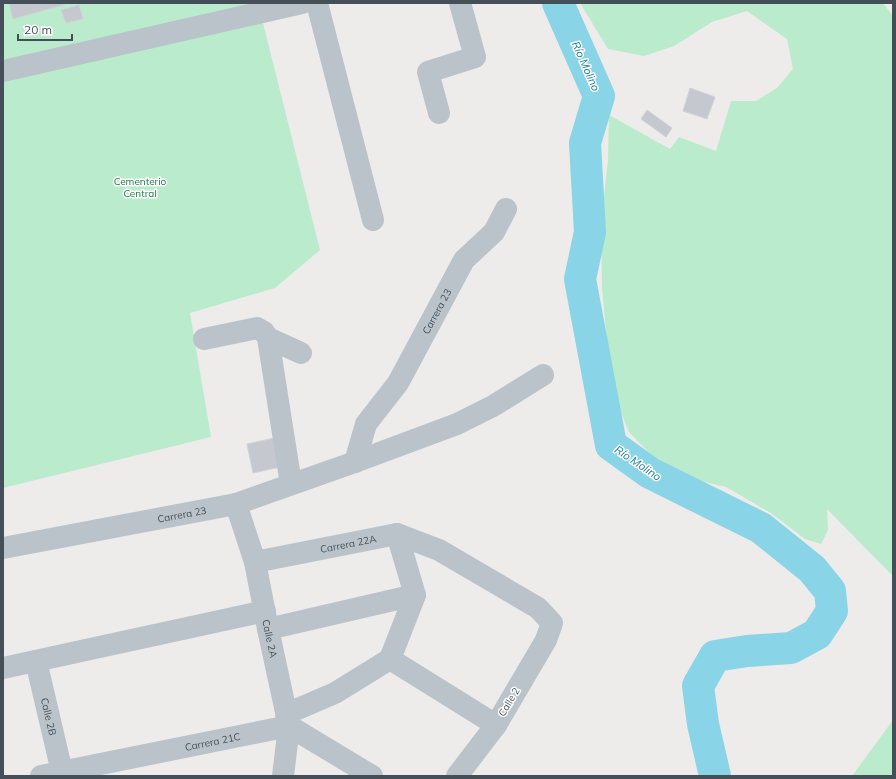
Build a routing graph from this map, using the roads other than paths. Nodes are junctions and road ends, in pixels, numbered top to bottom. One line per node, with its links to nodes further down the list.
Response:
1 (302, 3): 4 (street)
2 (317, 3): 7 (street)
3 (460, 3): 5 (street)
4 (3, 71)
5 (439, 113)
6 (506, 209): 12 (street, Carrera 23)
7 (373, 220)
8 (268, 338): 9 (street); 10 (street); 13 (street)
9 (204, 339)
10 (301, 353)
11 (543, 375): 12 (street, Carrera 23)
12 (355, 462): 13 (street, Carrera 23)
13 (291, 484): 14 (street, Carrera 23)
14 (236, 504): 16 (street, Carrera 23); 17 (street, Calle 2A)
15 (398, 534): 17 (street, Carrera 22A); 18 (street); 24 (street, Calle 2)
16 (3, 548)
17 (255, 562): 19 (street, Calle 2A)
18 (415, 595): 19 (street); 20 (street)
19 (266, 620): 21 (street); 23 (street, Calle 2A)
20 (390, 659): 23 (street, Carrera 21C); 24 (street)
21 (36, 661): 22 (street); 25 (street, Calle 2B)
22 (3, 668)
23 (288, 720): 25 (street, Carrera 21C); 26 (street, Calle 2A); 27 (street)
24 (496, 725): 28 (street, Calle 2)
25 (52, 774)
26 (283, 776)
27 (372, 776)
28 (457, 776)

